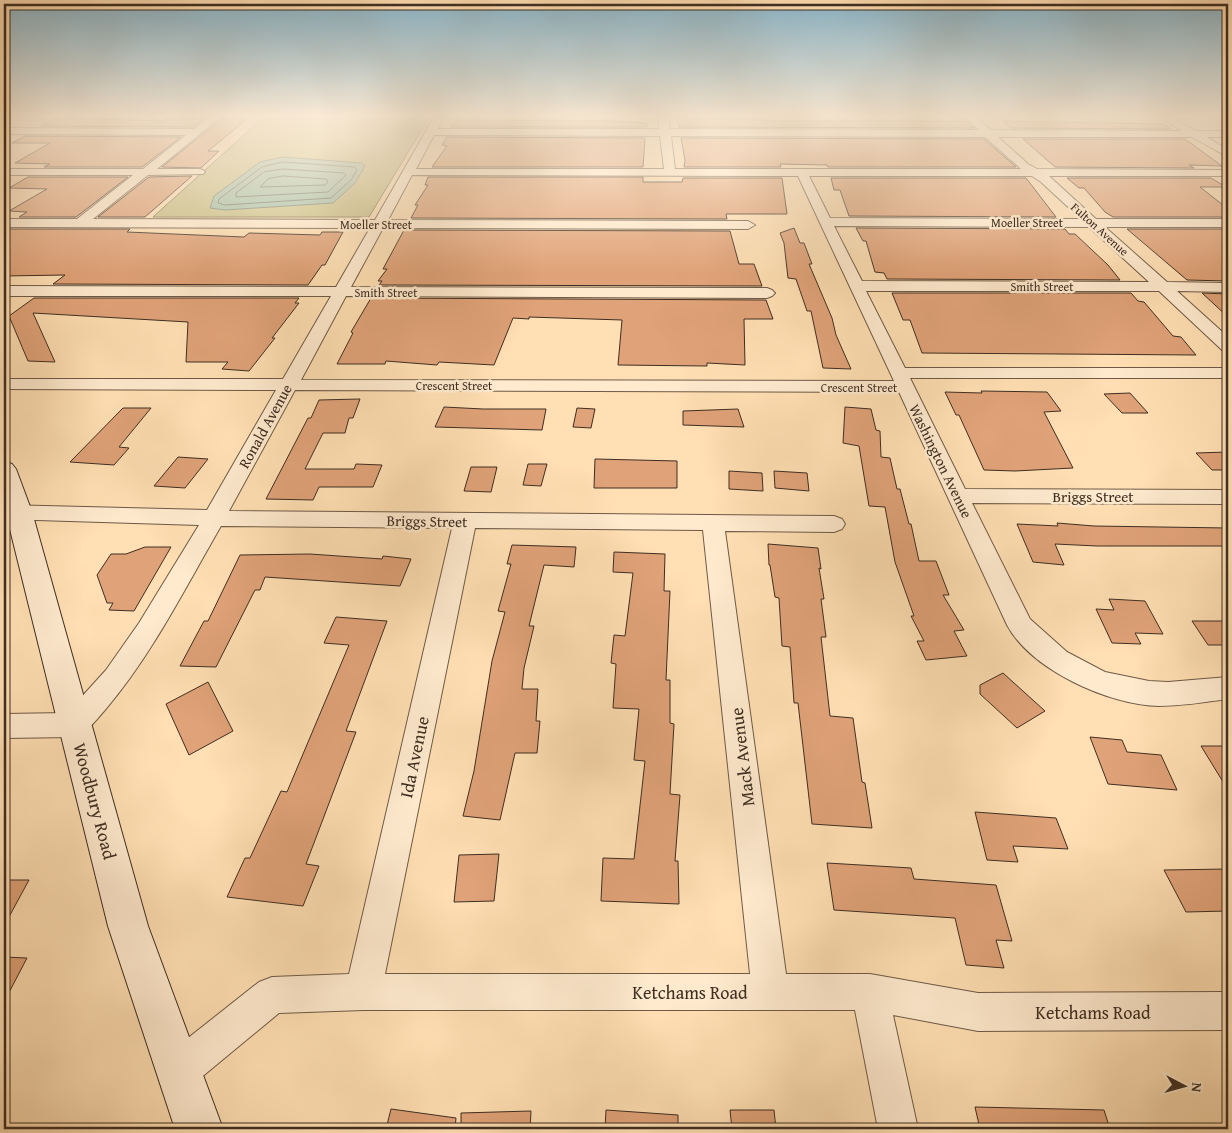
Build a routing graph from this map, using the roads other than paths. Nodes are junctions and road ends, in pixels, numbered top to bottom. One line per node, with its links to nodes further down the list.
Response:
1 (150, 169): 6 (street)
2 (410, 169): 8 (street, Ronald Avenue)
3 (669, 169): 9 (street)
4 (1030, 169): 11 (street, Fulton Avenue)
5 (4, 172): 6 (street)
6 (146, 172): 7 (street); 16 (street)
7 (199, 172)
8 (408, 172): 9 (street); 18 (street, Ronald Avenue)
9 (670, 173): 10 (street)
10 (802, 173): 11 (street); 13 (street, Washington Avenue)
11 (1035, 173): 12 (street); 14 (street, Fulton Avenue)
12 (1228, 173)
13 (826, 222): 14 (street, Moeller Street); 20 (street, Washington Avenue)
14 (1092, 222): 17 (street, Moeller Street); 21 (street, Fulton Avenue)
15 (4, 223): 16 (street, Moeller Street)
16 (80, 223): 18 (street, Moeller Street)
17 (1228, 223)
18 (378, 224): 19 (street, Moeller Street); 24 (street, Ronald Avenue)
19 (748, 225)
20 (856, 286): 21 (street, Smith Street); 28 (street, Washington Avenue)
21 (1163, 287): 22 (street, Smith Street); 26 (street, Fulton Avenue)
22 (1228, 287)
23 (4, 290): 24 (street, Smith Street)
24 (340, 292): 25 (street, Smith Street); 30 (street, Ronald Avenue)
25 (768, 293)
26 (1228, 346)
27 (1228, 373): 28 (street, Crescent Street)
28 (902, 380): 30 (street, Crescent Street); 32 (street, Washington Avenue)
29 (4, 384): 30 (street, Crescent Street)
30 (287, 385): 35 (street, Ronald Avenue)
31 (4, 469): 34 (main road, Woodbury Road)
32 (957, 496): 33 (street, Briggs Street); 39 (street, Washington Avenue)
33 (1228, 497)
34 (11, 512): 35 (street, Briggs Street); 40 (main road, Woodbury Road)
35 (214, 518): 36 (street, Briggs Street); 40 (street, Ronald Avenue)
36 (465, 521): 37 (street, Briggs Street); 42 (street, Ida Avenue)
37 (713, 523): 38 (street, Briggs Street); 43 (street, Mack Avenue)
38 (834, 524)
39 (1228, 688)
40 (74, 725): 41 (street); 46 (main road, Woodbury Road)
41 (4, 726)
42 (362, 992): 43 (street, Ketchams Road); 46 (street, Ketchams Road)
43 (770, 992): 44 (street, Ketchams Road)
44 (870, 992): 45 (street, Ketchams Road); 48 (street)
45 (1228, 1011)
46 (178, 1072): 47 (main road, Woodbury Road)
47 (199, 1129)
48 (898, 1129)

